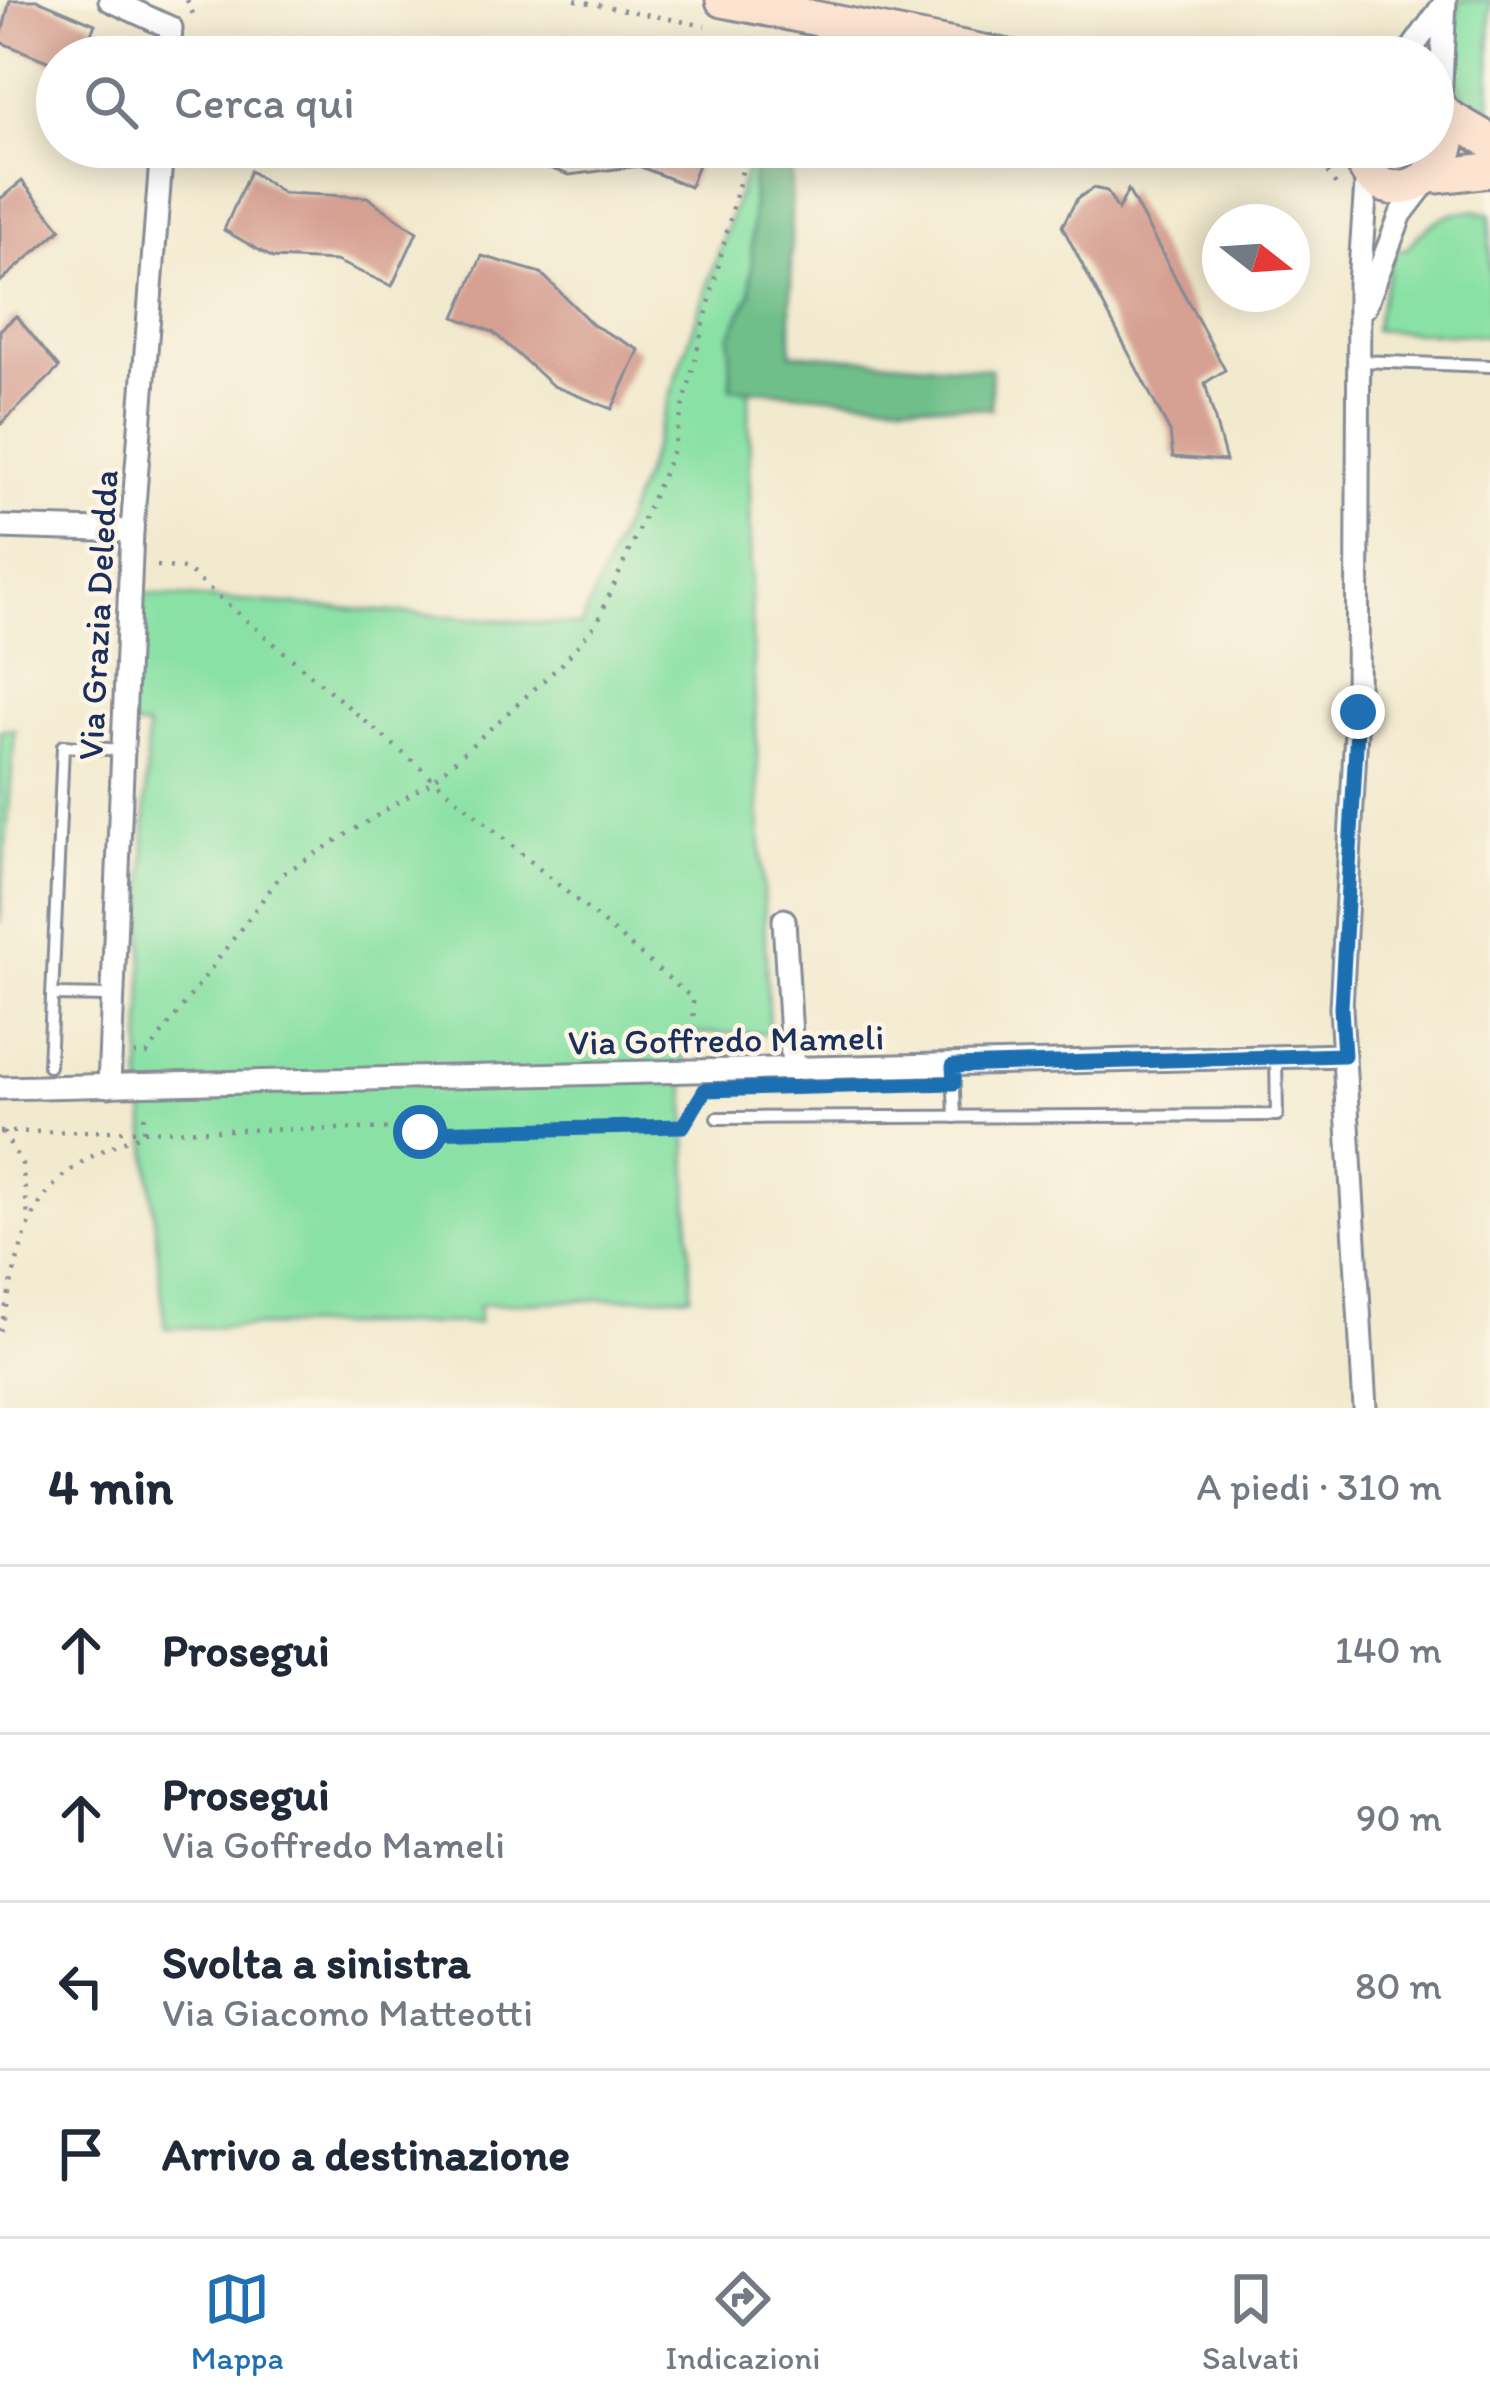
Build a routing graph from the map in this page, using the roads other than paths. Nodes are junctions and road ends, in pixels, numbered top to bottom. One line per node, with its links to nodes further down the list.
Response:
1 (110, 0): 4 (street)
2 (723, 0): 5 (street)
3 (1444, 2): 6 (street); 7 (street)
4 (170, 36)
5 (904, 36)
6 (1421, 36)
7 (1443, 36)
8 (1454, 116): 9 (street)
9 (1490, 141)
10 (160, 168): 20 (street, Via Grazia Deledda)
11 (1356, 168): 16 (street)
12 (1370, 168): 15 (street)
13 (1440, 168): 15 (street)
14 (1490, 170): 15 (street)
15 (1431, 180): 16 (street)
16 (1363, 313): 17 (street)
17 (1361, 361): 18 (lane); 25 (street)
18 (1490, 366)
19 (0, 526): 20 (street)
20 (132, 531): 21 (street, Via Grazia Deledda)
21 (122, 750): 23 (lane); 24 (street, Via Grazia Deledda)
22 (784, 920): 29 (street)
23 (52, 995): 24 (lane); 27 (lane)
24 (112, 996): 30 (street, Via Grazia Deledda)
25 (1344, 1055): 26 (street, Via Goffredo Mameli); 34 (street)
26 (1276, 1058): 28 (street, Via Goffredo Mameli); 32 (lane)
27 (50, 1066)
28 (953, 1066): 29 (street, Via Goffredo Mameli); 32 (lane)
29 (793, 1070): 30 (street, Via Goffredo Mameli)
30 (109, 1086): 31 (street, Via Goffredo Mameli)
31 (0, 1088)
32 (955, 1117): 33 (lane)
33 (717, 1118)
34 (1365, 1408)

